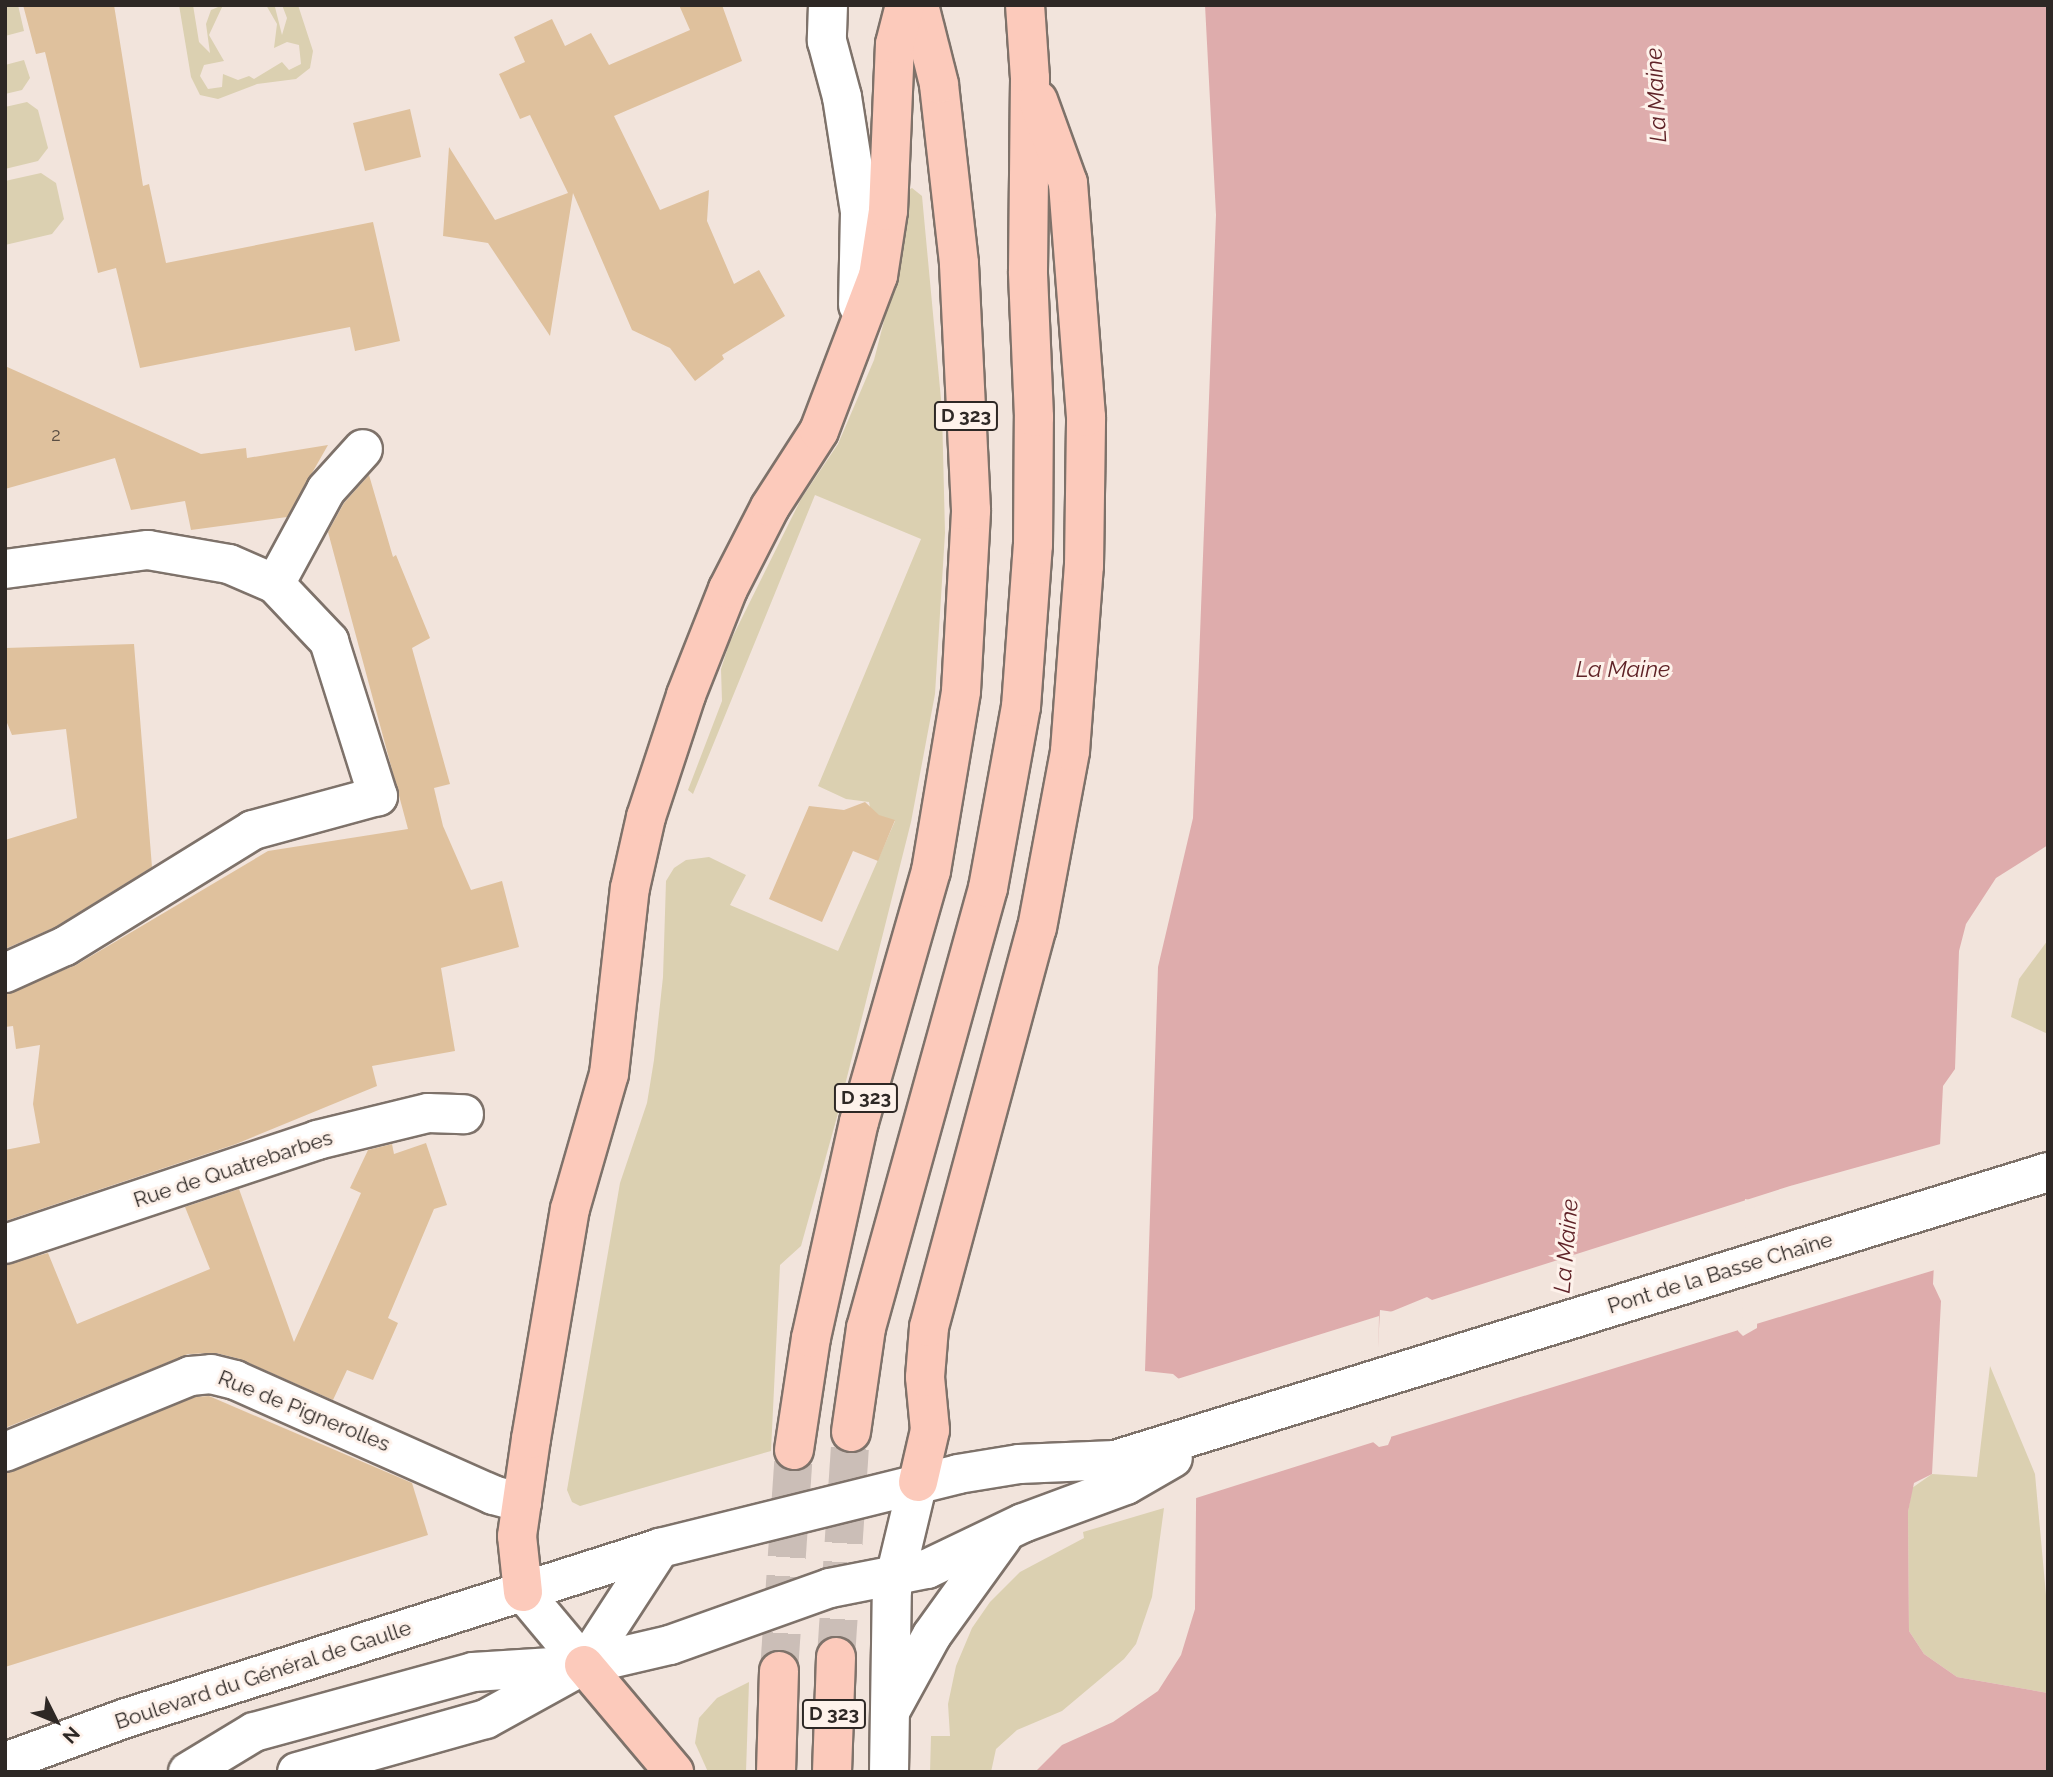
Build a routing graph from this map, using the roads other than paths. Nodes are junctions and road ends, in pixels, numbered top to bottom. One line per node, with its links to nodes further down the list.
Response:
1 (905, 5): 6 (highway)
2 (919, 5): 16 (highway, D 323)
3 (1025, 5): 5 (highway, D 323)
4 (828, 23): 6 (main road)
5 (1030, 78): 15 (highway, D 323); 19 (highway)
6 (854, 342): 20 (highway)
7 (363, 449): 9 (main road)
8 (5, 569): 9 (main road)
9 (275, 584): 10 (main road)
10 (5, 972)
11 (464, 1114): 13 (main road, Rue de Quatrebarbes)
12 (2048, 1172): 14 (main road, Pont de la Basse Chaîne)
13 (5, 1244)
14 (1232, 1424): 18 (main road, Pont de la Basse Chaîne); 21 (main road, Pont de la Basse Chaîne)
15 (851, 1432)
16 (794, 1450)
17 (5, 1452): 20 (main road, Rue de Pignerolles)
18 (958, 1474): 19 (main road, Boulevard du Général de Gaulle)
19 (918, 1482): 22 (main road, Boulevard du Général de Gaulle); 23 (main road)
20 (522, 1503): 24 (highway)
21 (1011, 1529): 23 (main road, Pont de la Basse Chaîne); 28 (main road)
22 (660, 1548): 24 (main road, Boulevard du Général de Gaulle); 26 (main road)
23 (894, 1576): 26 (main road); 28 (main road)
24 (523, 1592): 26 (main road); 29 (main road, Boulevard du Général de Gaulle)
25 (836, 1657): 34 (highway, D 323)
26 (584, 1665): 30 (main road); 31 (main road); 32 (highway)
27 (779, 1671): 33 (highway, D 323)
28 (891, 1711): 35 (main road)
29 (5, 1762)
30 (188, 1772)
31 (297, 1772)
32 (674, 1772)
33 (776, 1772)
34 (832, 1772)
35 (889, 1772)

